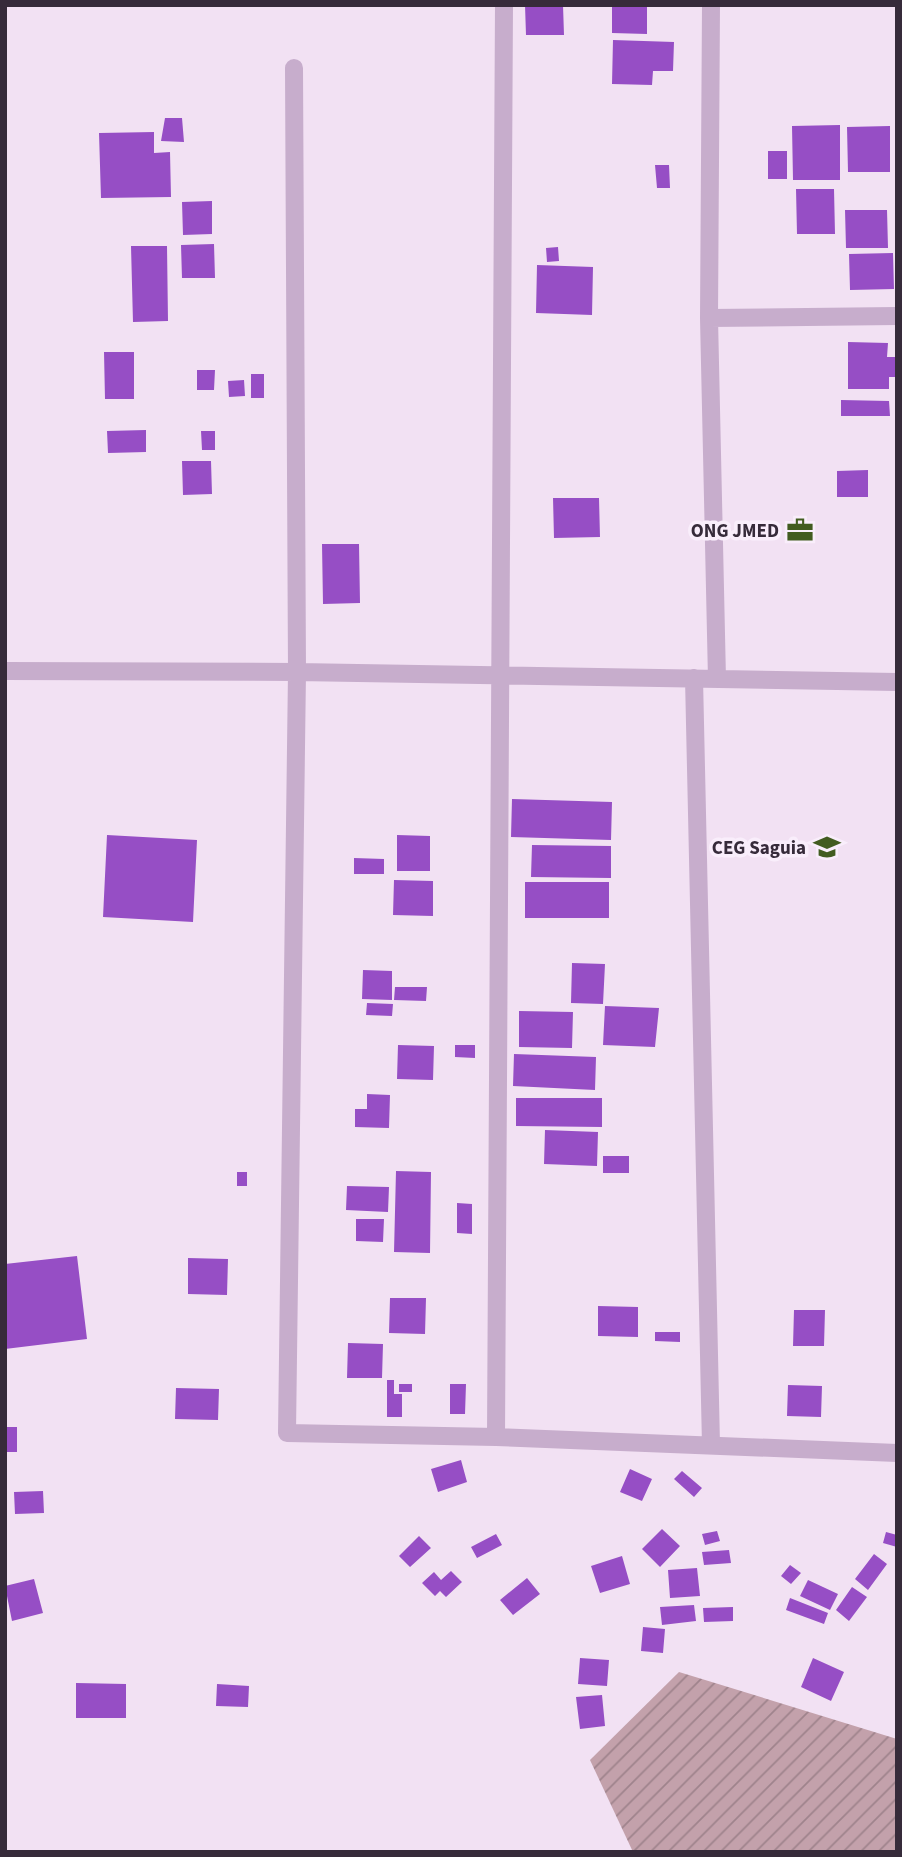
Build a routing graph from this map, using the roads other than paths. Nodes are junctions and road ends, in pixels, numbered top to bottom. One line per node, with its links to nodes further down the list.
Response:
1 (504, 5): 8 (street)
2 (711, 5): 5 (street)
3 (293, 68): 7 (street)
4 (897, 316): 5 (street)
5 (709, 318): 10 (street)
6 (5, 671): 7 (street)
7 (297, 672): 8 (street); 12 (street)
8 (500, 675): 9 (street); 12 (street)
9 (694, 678): 10 (street); 13 (street)
10 (717, 679): 11 (street)
11 (897, 682)
12 (496, 1437): 13 (street)
13 (711, 1445): 14 (street)
14 (897, 1453)

